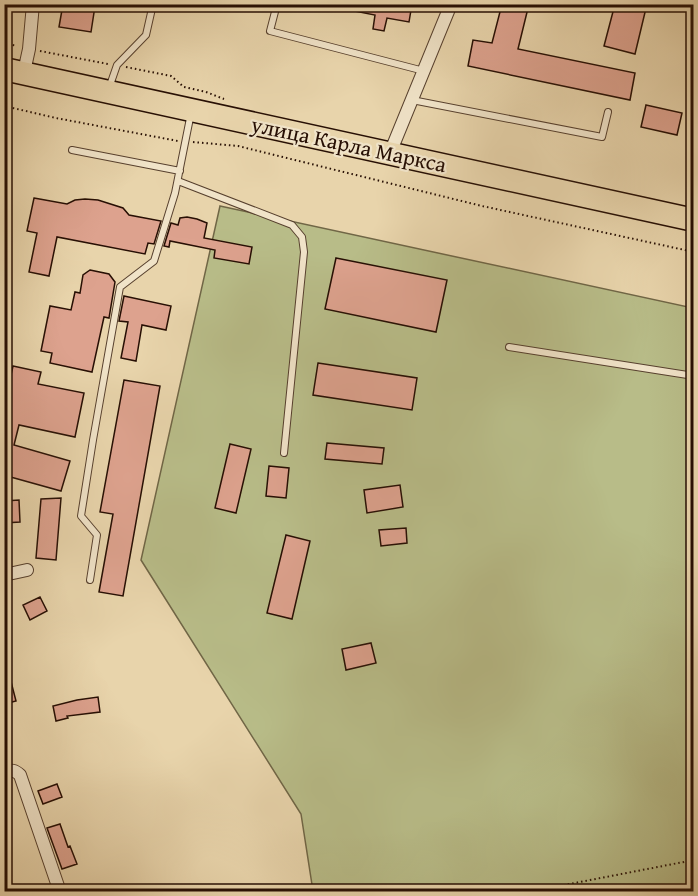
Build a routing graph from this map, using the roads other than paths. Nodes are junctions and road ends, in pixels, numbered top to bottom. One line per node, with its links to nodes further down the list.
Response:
1 (33, 4): 5 (street)
2 (153, 4): 7 (lane)
3 (277, 4): 6 (lane)
4 (451, 4): 6 (street)
5 (14, 70): 7 (highway, улица Карла Маркса)
6 (424, 71): 8 (street)
7 (108, 91): 9 (highway, улица Карла Маркса)
8 (412, 100): 10 (lane); 12 (street)
9 (191, 110): 12 (highway, улица Карла Маркса); 13 (lane)
10 (608, 111)
11 (72, 150): 13 (lane)
12 (390, 153): 15 (highway, улица Карла Маркса)
13 (180, 171): 14 (lane)
14 (178, 181): 18 (lane); 21 (lane)
15 (693, 220)
16 (509, 347): 17 (lane)
17 (693, 376)
18 (284, 453)
19 (27, 570): 20 (street)
20 (4, 575)
21 (90, 580)
22 (4, 771): 23 (street)
23 (60, 891)

